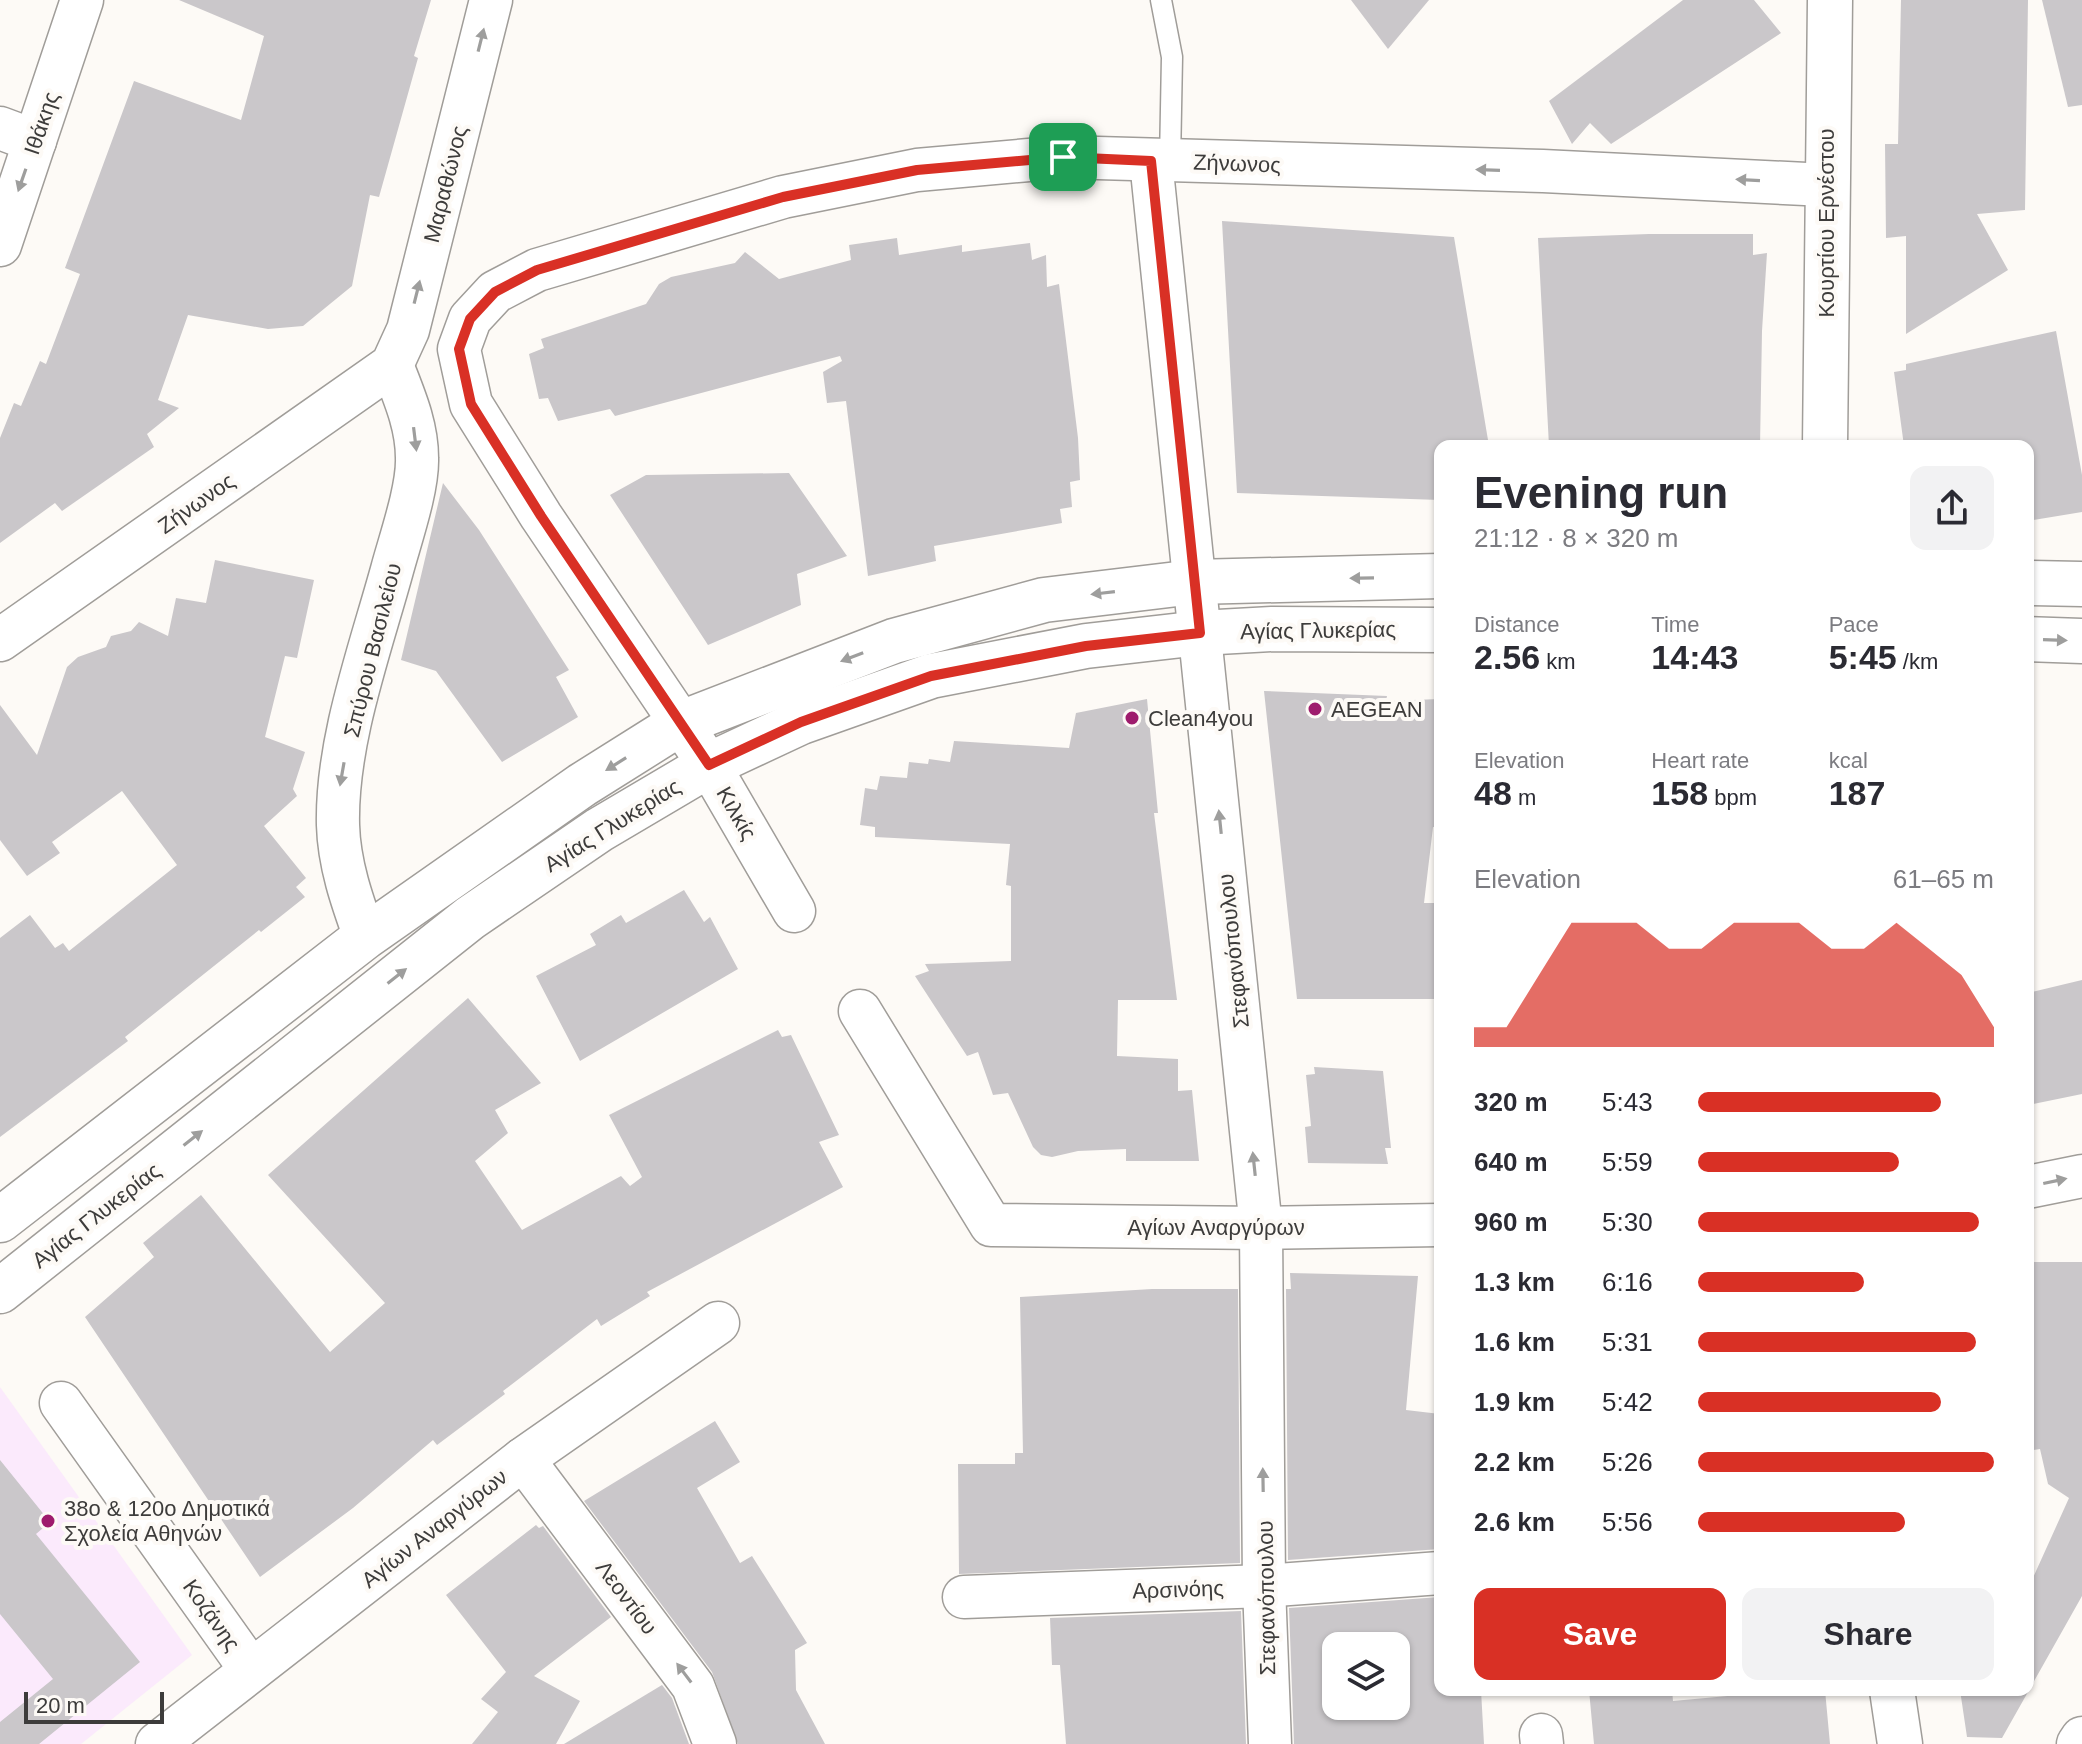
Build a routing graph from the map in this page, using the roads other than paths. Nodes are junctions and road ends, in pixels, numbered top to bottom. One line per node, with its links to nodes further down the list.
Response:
1 (82, 0): 5 (street, Ιθάκης)
2 (491, 0): 10 (street, Μαραθώνος, one-way to 2)
3 (1161, 0): 6 (lane, Στεφανόπουλου)
4 (1830, 0): 7 (street, Κουρτίου Ερνέστου)
5 (18, 134): 8 (street, Ιθάκης, one-way to 8)
6 (1160, 161): 7 (street, Ζήνωνος, one-way to 6); 9 (street, Ζήνωνος); 13 (street, Στεφανόπουλου)
7 (1826, 185): 11 (street, Κουρτίου Ερνέστου)
8 (0, 245)
9 (459, 349): 21 (street, Κιλκίς)
10 (392, 365): 19 (street, Ζήνωνος); 24 (street, Σπύρου Βασιλείου, one-way to 24)
11 (1825, 440)
12 (1434, 576): 13 (street, Αγίας Γλυκερίας, one-way to 13)
13 (1194, 582): 17 (street, Στεφανόπουλου); 21 (street, Αγίας Γλυκερίας, one-way to 21)
14 (2034, 583): 15 (street)
15 (2082, 584)
16 (1434, 630): 17 (street, Αγίας Γλυκερίας)
17 (1200, 633): 22 (street, Αγίας Γλυκερίας); 30 (street, Στεφανόπουλου, one-way to 17)
18 (2034, 639): 20 (street, one-way to 20)
19 (0, 640)
20 (2082, 641)
21 (679, 724): 22 (street, Κιλκίς); 24 (street, Αγίας Γλυκερίας, one-way to 24)
22 (709, 765): 23 (street, Κιλκίς); 31 (street, Αγίας Γλυκερίας, one-way to 22)
23 (794, 911)
24 (365, 937): 28 (street, Αγίας Γλυκερίας)
25 (860, 1011): 30 (street, Αγίων Αναργύρων)
26 (2082, 1176): 27 (street, one-way to 26)
27 (2034, 1186)
28 (0, 1220)
29 (1434, 1225): 30 (street, Αγίων Αναργύρων)
30 (1261, 1228): 36 (street, Στεφανόπουλου, one-way to 30)
31 (0, 1291)
32 (718, 1323): 34 (street, Αγίων Αναργύρων)
33 (61, 1403): 38 (street, Κοζάνης)
34 (523, 1459): 38 (street, Αγίων Αναργύρων); 42 (street, Λεοντίου, one-way to 34)
35 (1434, 1573): 36 (street, Αρσινόης)
36 (1264, 1586): 37 (street, Αρσινόης); 43 (street, Στεφανόπουλου)
37 (964, 1597)
38 (251, 1670): 41 (street, Αγίων Αναργύρων)
39 (1893, 1696): 44 (street)
40 (2082, 1738): 45 (street)
41 (157, 1744)
42 (715, 1744)
43 (1270, 1744)
44 (1900, 1744)
45 (2078, 1744)

